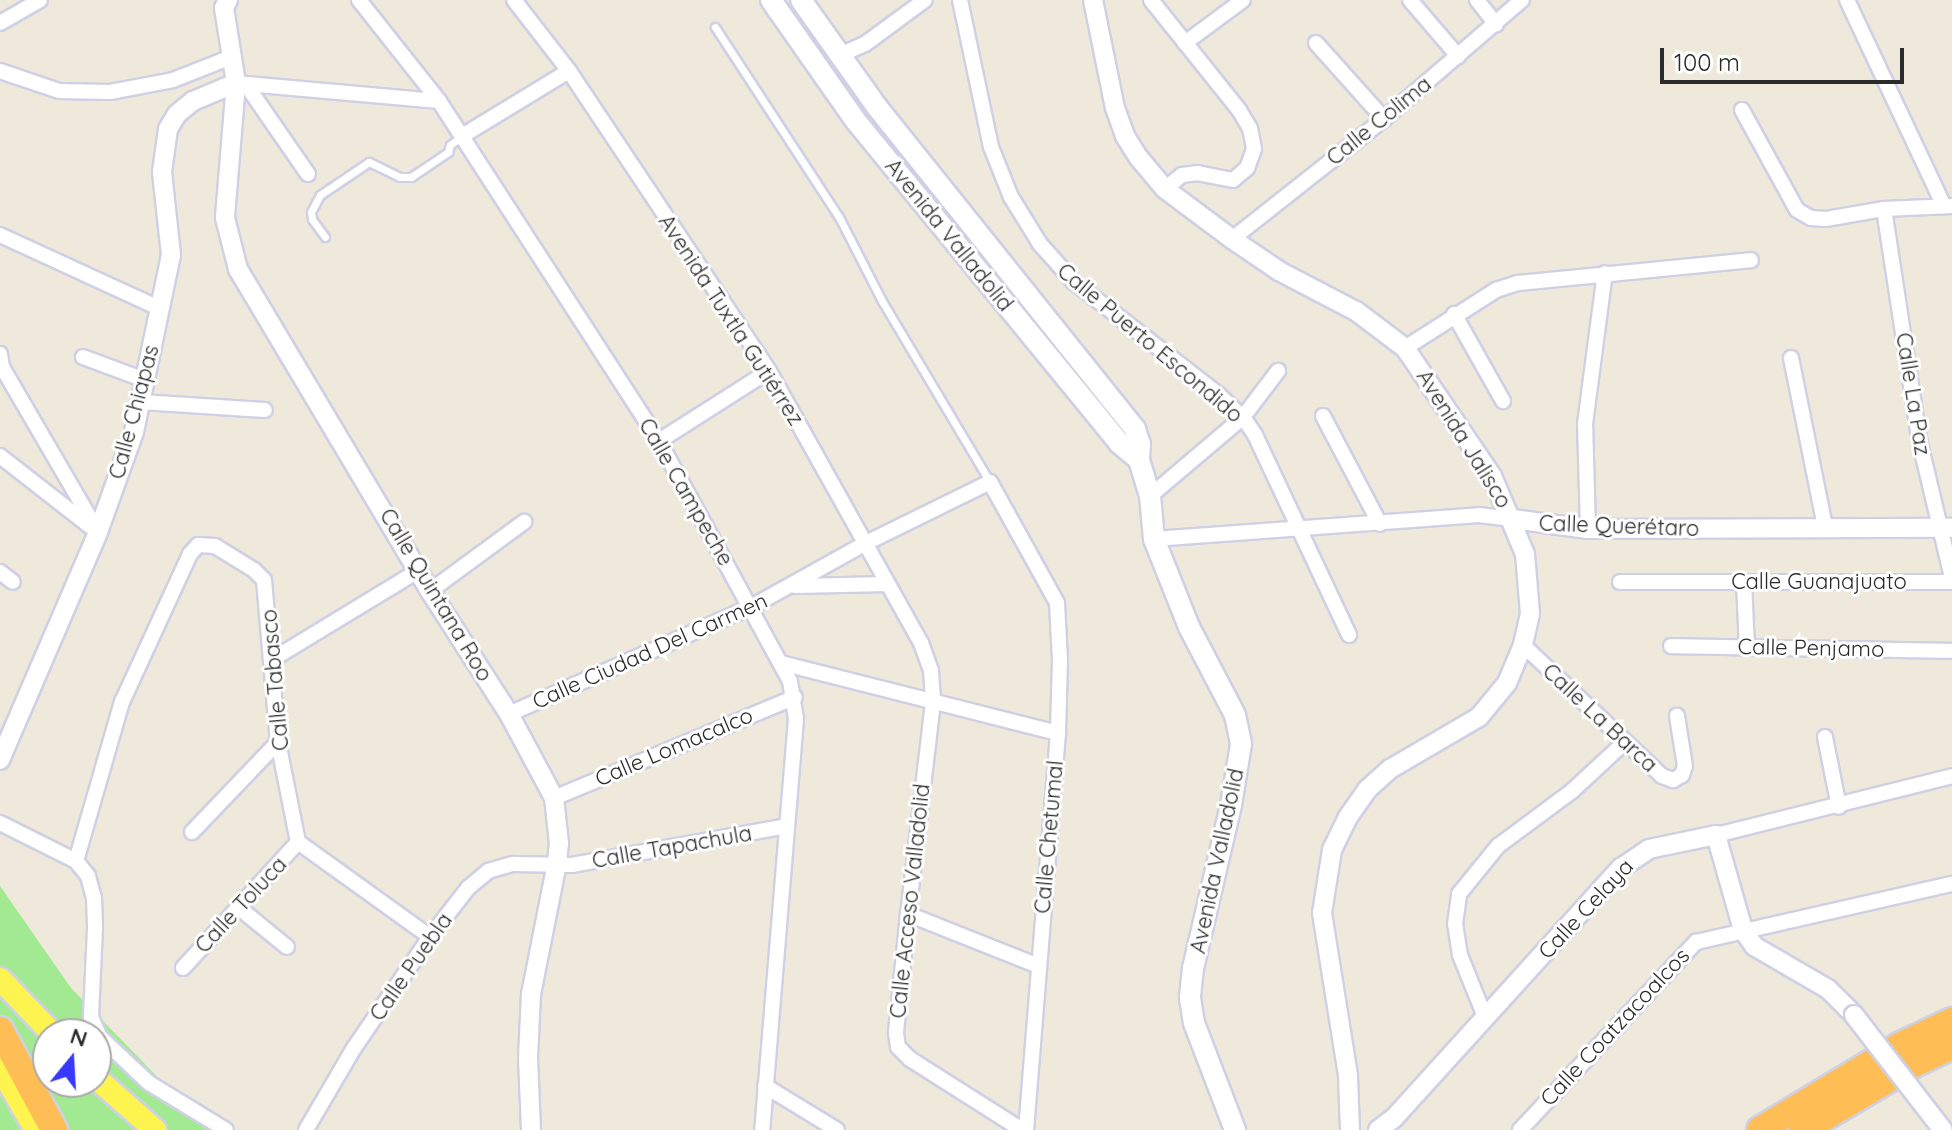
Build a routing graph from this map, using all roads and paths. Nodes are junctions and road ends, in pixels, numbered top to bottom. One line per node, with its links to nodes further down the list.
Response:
1 (40, 0): 16 (street)
2 (359, 0): 27 (street, Calle Campeche)
3 (514, 0): 25 (street, Avenida Tuxtla Gutiérrez)
4 (771, 0): 56 (main road, Avenida Valladolid)
5 (801, 0): 21 (main road, Avenida Valladolid)
6 (925, 0): 21 (street)
7 (960, 0): 53 (street, Calle Puerto Escondido)
8 (1093, 0): 32 (street, Avenida Jalisco)
9 (1151, 0): 19 (street)
10 (1243, 0): 19 (street)
11 (1410, 0): 22 (street)
12 (1477, 0): 17 (street)
13 (1522, 0): 17 (street, Calle Colima)
14 (1847, 0): 33 (street)
15 (225, 3): 23 (street, Calle Quintana Roo)
16 (0, 23)
17 (1496, 24): 22 (street, Calle Colima)
18 (715, 27): 57 (lane)
19 (1185, 43): 32 (street)
20 (1316, 43): 29 (street)
21 (840, 55): 56 (main road, Avenida Valladolid)
22 (1458, 56): 29 (street, Calle Colima)
23 (231, 57): 24 (street); 26 (street, Calle Quintana Roo)
24 (0, 71)
25 (569, 71): 30 (street); 46 (street, Avenida Tuxtla Gutiérrez)
26 (241, 84): 27 (street); 31 (street); 40 (street, Calle Chiapas); 69 (street, Calle Quintana Roo)
27 (439, 101): 30 (street, Calle Campeche)
28 (1742, 110): 34 (street)
29 (1384, 119): 37 (street, Calle Colima)
30 (462, 136): 36 (lane); 54 (street, Calle Campeche)
31 (308, 174)
32 (1165, 189): 37 (street, Avenida Jalisco)
33 (1948, 206): 34 (street)
34 (1884, 209): 64 (street, Calle La Paz)
35 (0, 235): 40 (street)
36 (325, 237)
37 (1232, 239): 42 (street, Avenida Jalisco)
38 (1751, 260): 39 (street)
39 (1605, 273): 41 (street); 65 (street)
40 (161, 309): 48 (street, Calle Chiapas)
41 (1454, 314): 42 (street); 49 (street)
42 (1405, 348): 59 (street, Avenida Jalisco)
43 (0, 354): 66 (street)
44 (83, 357): 48 (street)
45 (1791, 358): 62 (street)
46 (769, 371): 54 (street); 68 (street, Avenida Tuxtla Gutiérrez)
47 (1278, 371): 53 (street)
48 (145, 380): 50 (street, Calle Chiapas)
49 (1503, 401)
50 (141, 402): 51 (street); 66 (street, Calle Chiapas)
51 (265, 410)
52 (1323, 416): 61 (street)
53 (1243, 417): 58 (street); 63 (street, Calle Puerto Escondido)
54 (659, 441): 78 (street, Calle Campeche)
55 (0, 456): 66 (street)
56 (1139, 460): 58 (main road, Avenida Valladolid)
57 (990, 482): 68 (street, Calle Ciudad Del Carmen); 90 (street)
58 (1150, 496): 67 (main road, Avenida Valladolid)
59 (1513, 519): 61 (street, Calle Querétaro); 65 (street, Calle Querétaro); 80 (street, Avenida Jalisco)
60 (524, 522): 77 (street)
61 (1380, 524): 63 (street, Calle Querétaro)
62 (1825, 527): 64 (street, Calle Querétaro); 65 (street, Calle Querétaro)
63 (1296, 528): 67 (street, Calle Querétaro); 79 (street, Calle Puerto Escondido)
64 (1947, 528): 71 (street, Calle La Paz)
65 (1588, 529)
66 (98, 532): 94 (street, Calle Chiapas)
67 (1154, 539): 131 (main road, Avenida Valladolid)
68 (864, 544): 75 (street, Avenida Tuxtla Gutiérrez); 76 (street, Calle Ciudad Del Carmen)
69 (421, 569): 77 (street, Calle Quintana Roo); 84 (street)
70 (0, 572): 72 (street)
71 (1952, 579): 74 (street, Calle Guanajuato)
72 (13, 582)
73 (1620, 582): 74 (street, Calle Guanajuato)
74 (1744, 582): 82 (street)
75 (888, 584): 76 (street); 87 (street, Avenida Tuxtla Gutiérrez)
76 (790, 586): 78 (street, Calle Ciudad Del Carmen)
77 (430, 591): 88 (street, Calle Quintana Roo)
78 (751, 607): 85 (street, Calle Campeche); 88 (street, Calle Ciudad Del Carmen)
79 (1349, 635)
80 (1523, 645): 93 (street, Calle La Barca); 132 (street, Avenida Jalisco)
81 (1671, 646): 82 (street, Calle Penjamo)
82 (1747, 647): 83 (street, Calle Penjamo)
83 (1952, 651)
84 (273, 659): 92 (street, Calle Tabasco); 103 (street, Calle Tabasco)
85 (781, 663): 86 (street, Calle Campeche); 87 (street, Calle Chetumal)
86 (795, 697): 96 (street, Calle Lomacalco); 99 (street, Calle Campeche)
87 (933, 702): 90 (street, Calle Chetumal); 107 (street, Calle Acceso Valladolid)
88 (509, 714): 96 (street, Calle Quintana Roo)
89 (1677, 716): 93 (street, Calle La Barca)
90 (1058, 733): 111 (street, Calle Chetumal)
91 (1825, 737): 97 (street)
92 (278, 742): 100 (street); 102 (street, Calle Tabasco)
93 (1625, 742): 114 (street)
94 (0, 760)
95 (1952, 776): 97 (street, Calle Celaya)
96 (554, 798): 104 (street, Calle Quintana Roo)
97 (1839, 807): 101 (street, Calle Celaya)
98 (0, 823): 103 (street)
99 (786, 826): 104 (street, Calle Tapachula); 120 (street, Calle Campeche)
100 (192, 832)
101 (1716, 835): 108 (street); 114 (street, Calle Celaya)
102 (298, 842): 106 (street, Calle Toluca); 109 (street)
103 (76, 861): 125 (street)
104 (557, 863): 109 (street, Calle Puebla); 127 (street, Calle Quintana Roo)
105 (1952, 884): 108 (street, Calle Coatzacoalcos)
106 (238, 907): 110 (street); 112 (street, Calle Toluca)
107 (908, 914): 111 (street); 130 (street, Calle Acceso Valladolid)
108 (1743, 930): 134 (street, Calle Coatzacoalcos); 137 (street, bridge)
109 (430, 937): 126 (street, Calle Puebla)
110 (287, 947)
111 (1039, 966): 130 (street, Calle Chetumal)
112 (183, 968)
113 (0, 979): 115 (main road)
114 (1485, 1017): 133 (street, Calle Celaya)
115 (38, 1018)
116 (1952, 1021): 135 (highway)
117 (0, 1030): 123 (highway)
118 (1952, 1046): 136 (highway)
119 (0, 1068): 122 (main road)
120 (765, 1086): 128 (street, Calle Campeche); 129 (street)
121 (112, 1092): 124 (main road)
122 (36, 1130)
123 (54, 1130)
124 (155, 1130)
125 (226, 1130)
126 (306, 1130)
127 (531, 1130)
128 (762, 1130)
129 (837, 1130)
130 (1024, 1130)
131 (1235, 1130)
132 (1350, 1130)
133 (1378, 1130)
134 (1520, 1130)
135 (1760, 1130)
136 (1803, 1130)
137 (1943, 1130)

